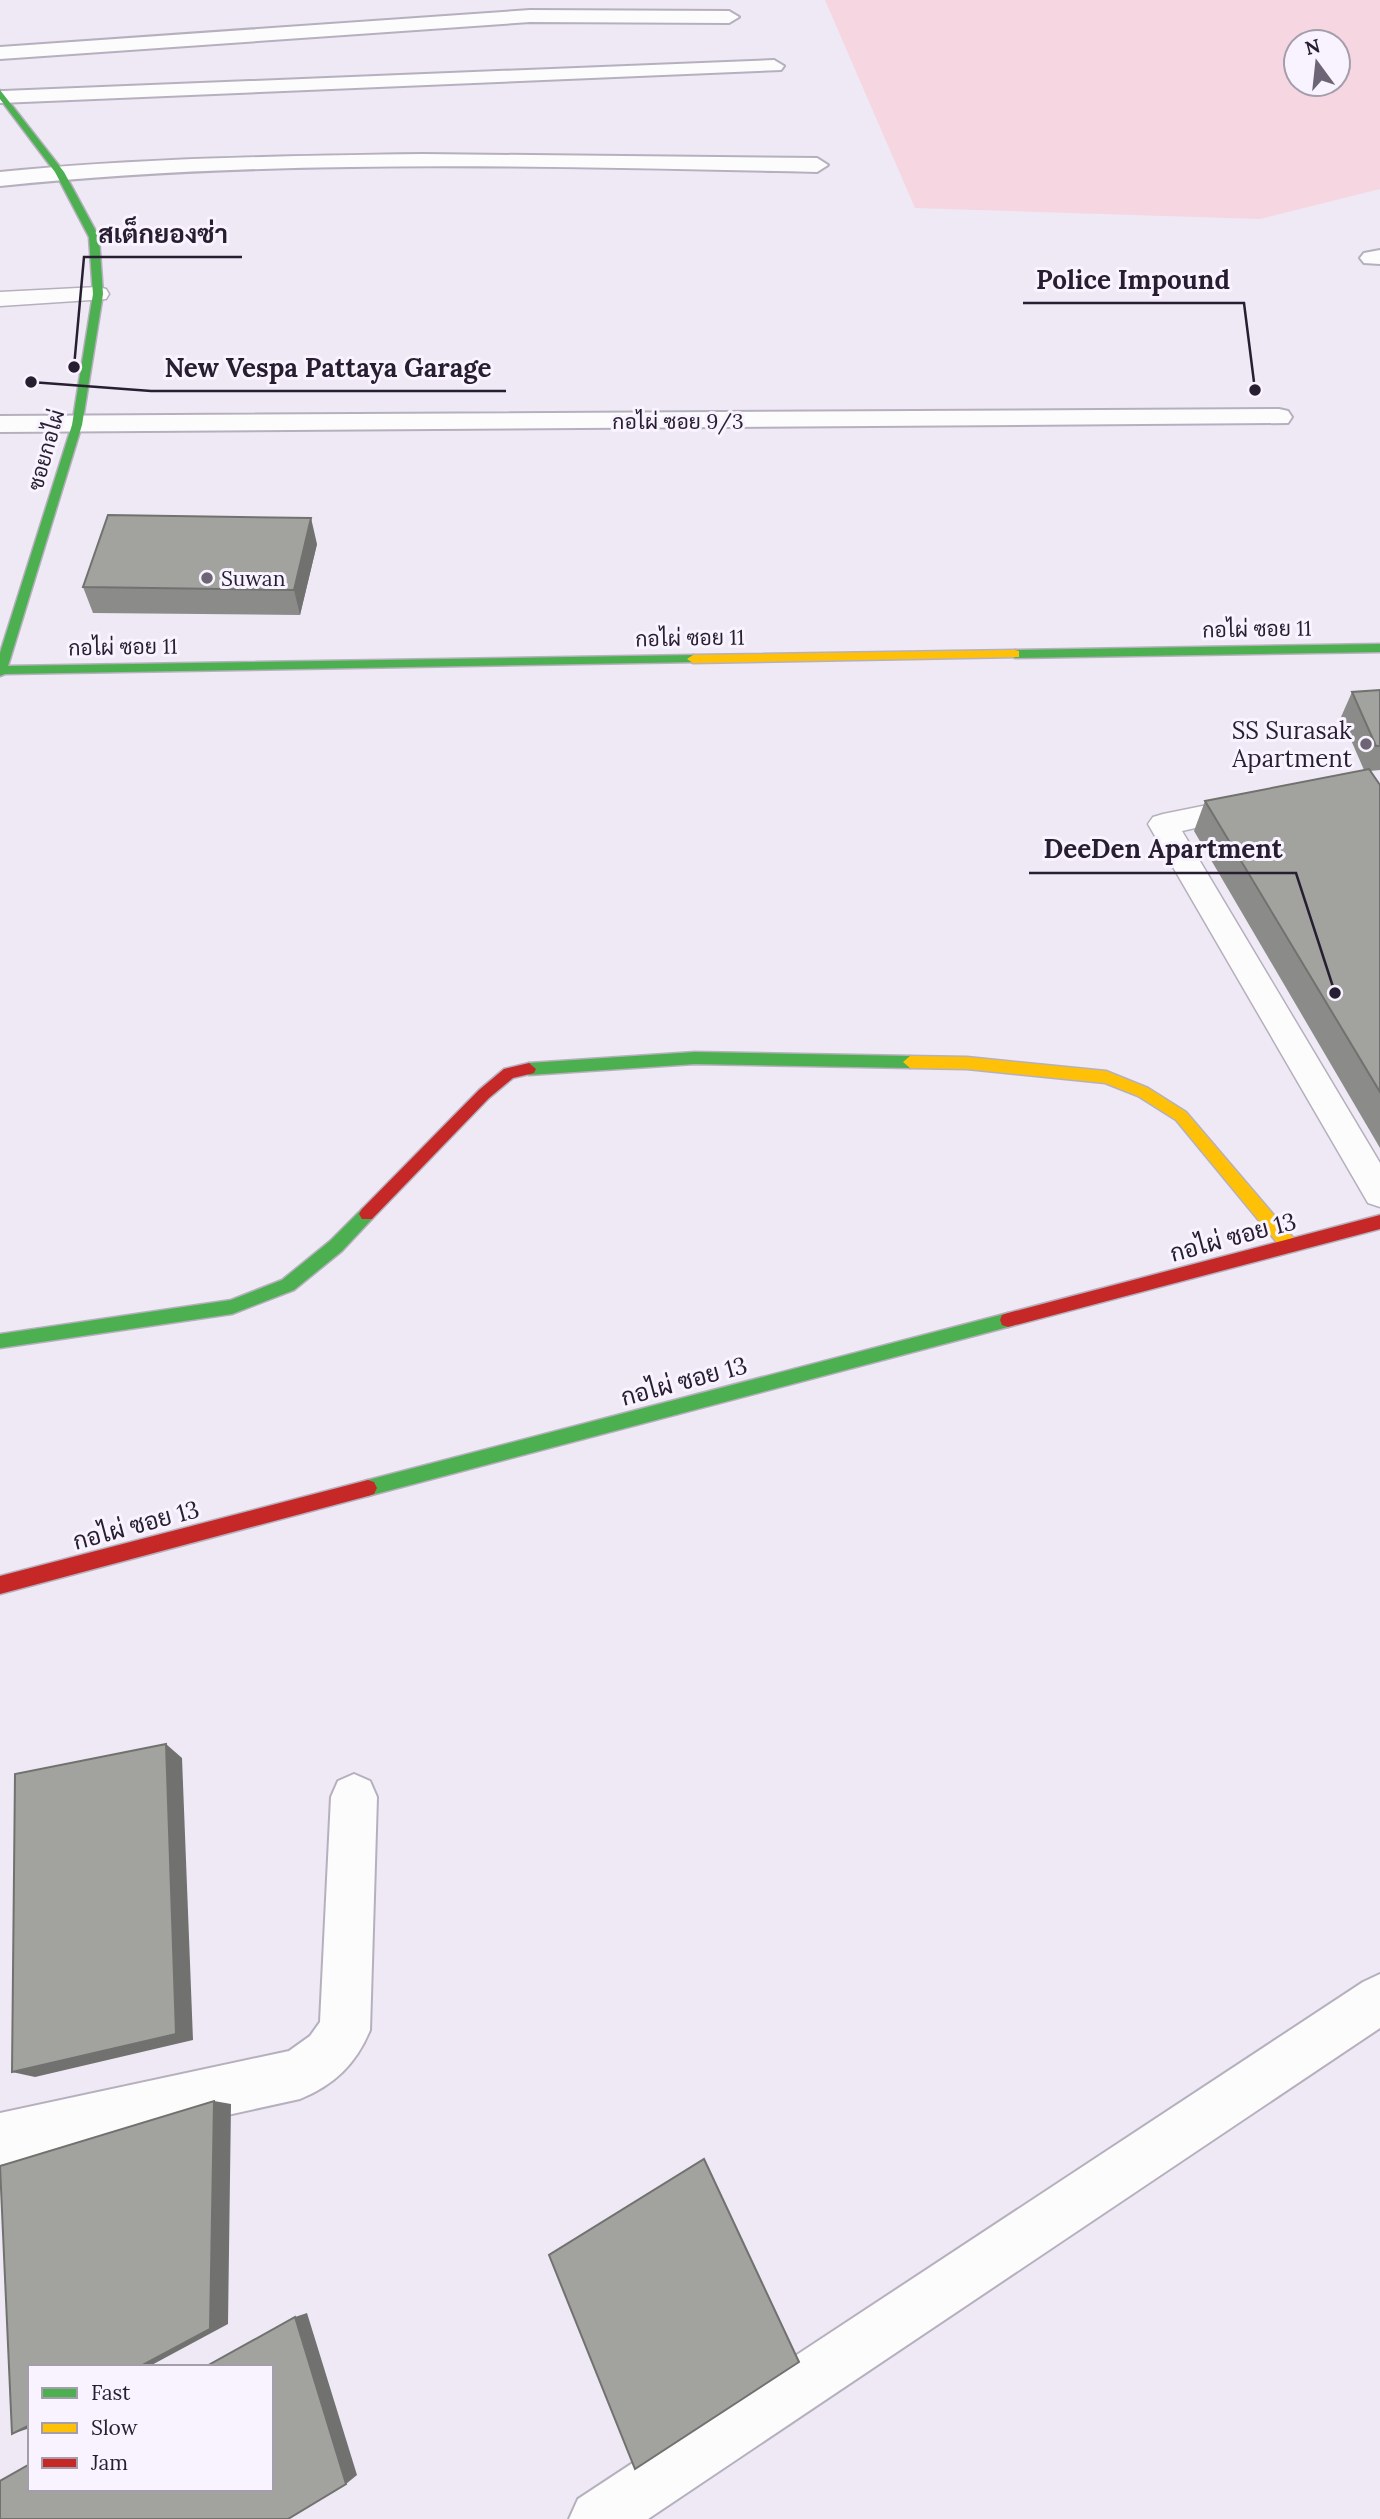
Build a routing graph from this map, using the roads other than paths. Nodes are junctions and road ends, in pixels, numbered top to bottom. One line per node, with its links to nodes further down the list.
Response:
1 (729, 17): 2 (street)
2 (0, 53)
3 (774, 66): 4 (street)
4 (2, 95): 6 (street, ซอยกอไผ่)
5 (817, 165): 6 (street)
6 (59, 172): 7 (street); 8 (street, ซอยกอไผ่)
7 (0, 179)
8 (98, 294): 9 (lane); 12 (street, ซอยกอไผ่)
9 (0, 299)
10 (1279, 417): 12 (street, กอไผ่ ซอย 9/3)
11 (0, 424): 12 (street, กอไผ่ ซอย 9/3)
12 (77, 425): 14 (street, ซอยกอไผ่)
13 (1380, 648): 14 (street, กอไผ่ ซอย 11)
14 (0, 671)
15 (1272, 802): 16 (lane)
16 (1380, 1194)
17 (1380, 1222): 18 (street, กอไผ่ ซอย 13)
18 (1290, 1246): 19 (street); 20 (street, กอไผ่ ซอย 13)
19 (0, 1341)
20 (0, 1585)
21 (354, 1797): 23 (street)
22 (1380, 1999): 24 (street)
23 (0, 2139)
24 (597, 2519)

